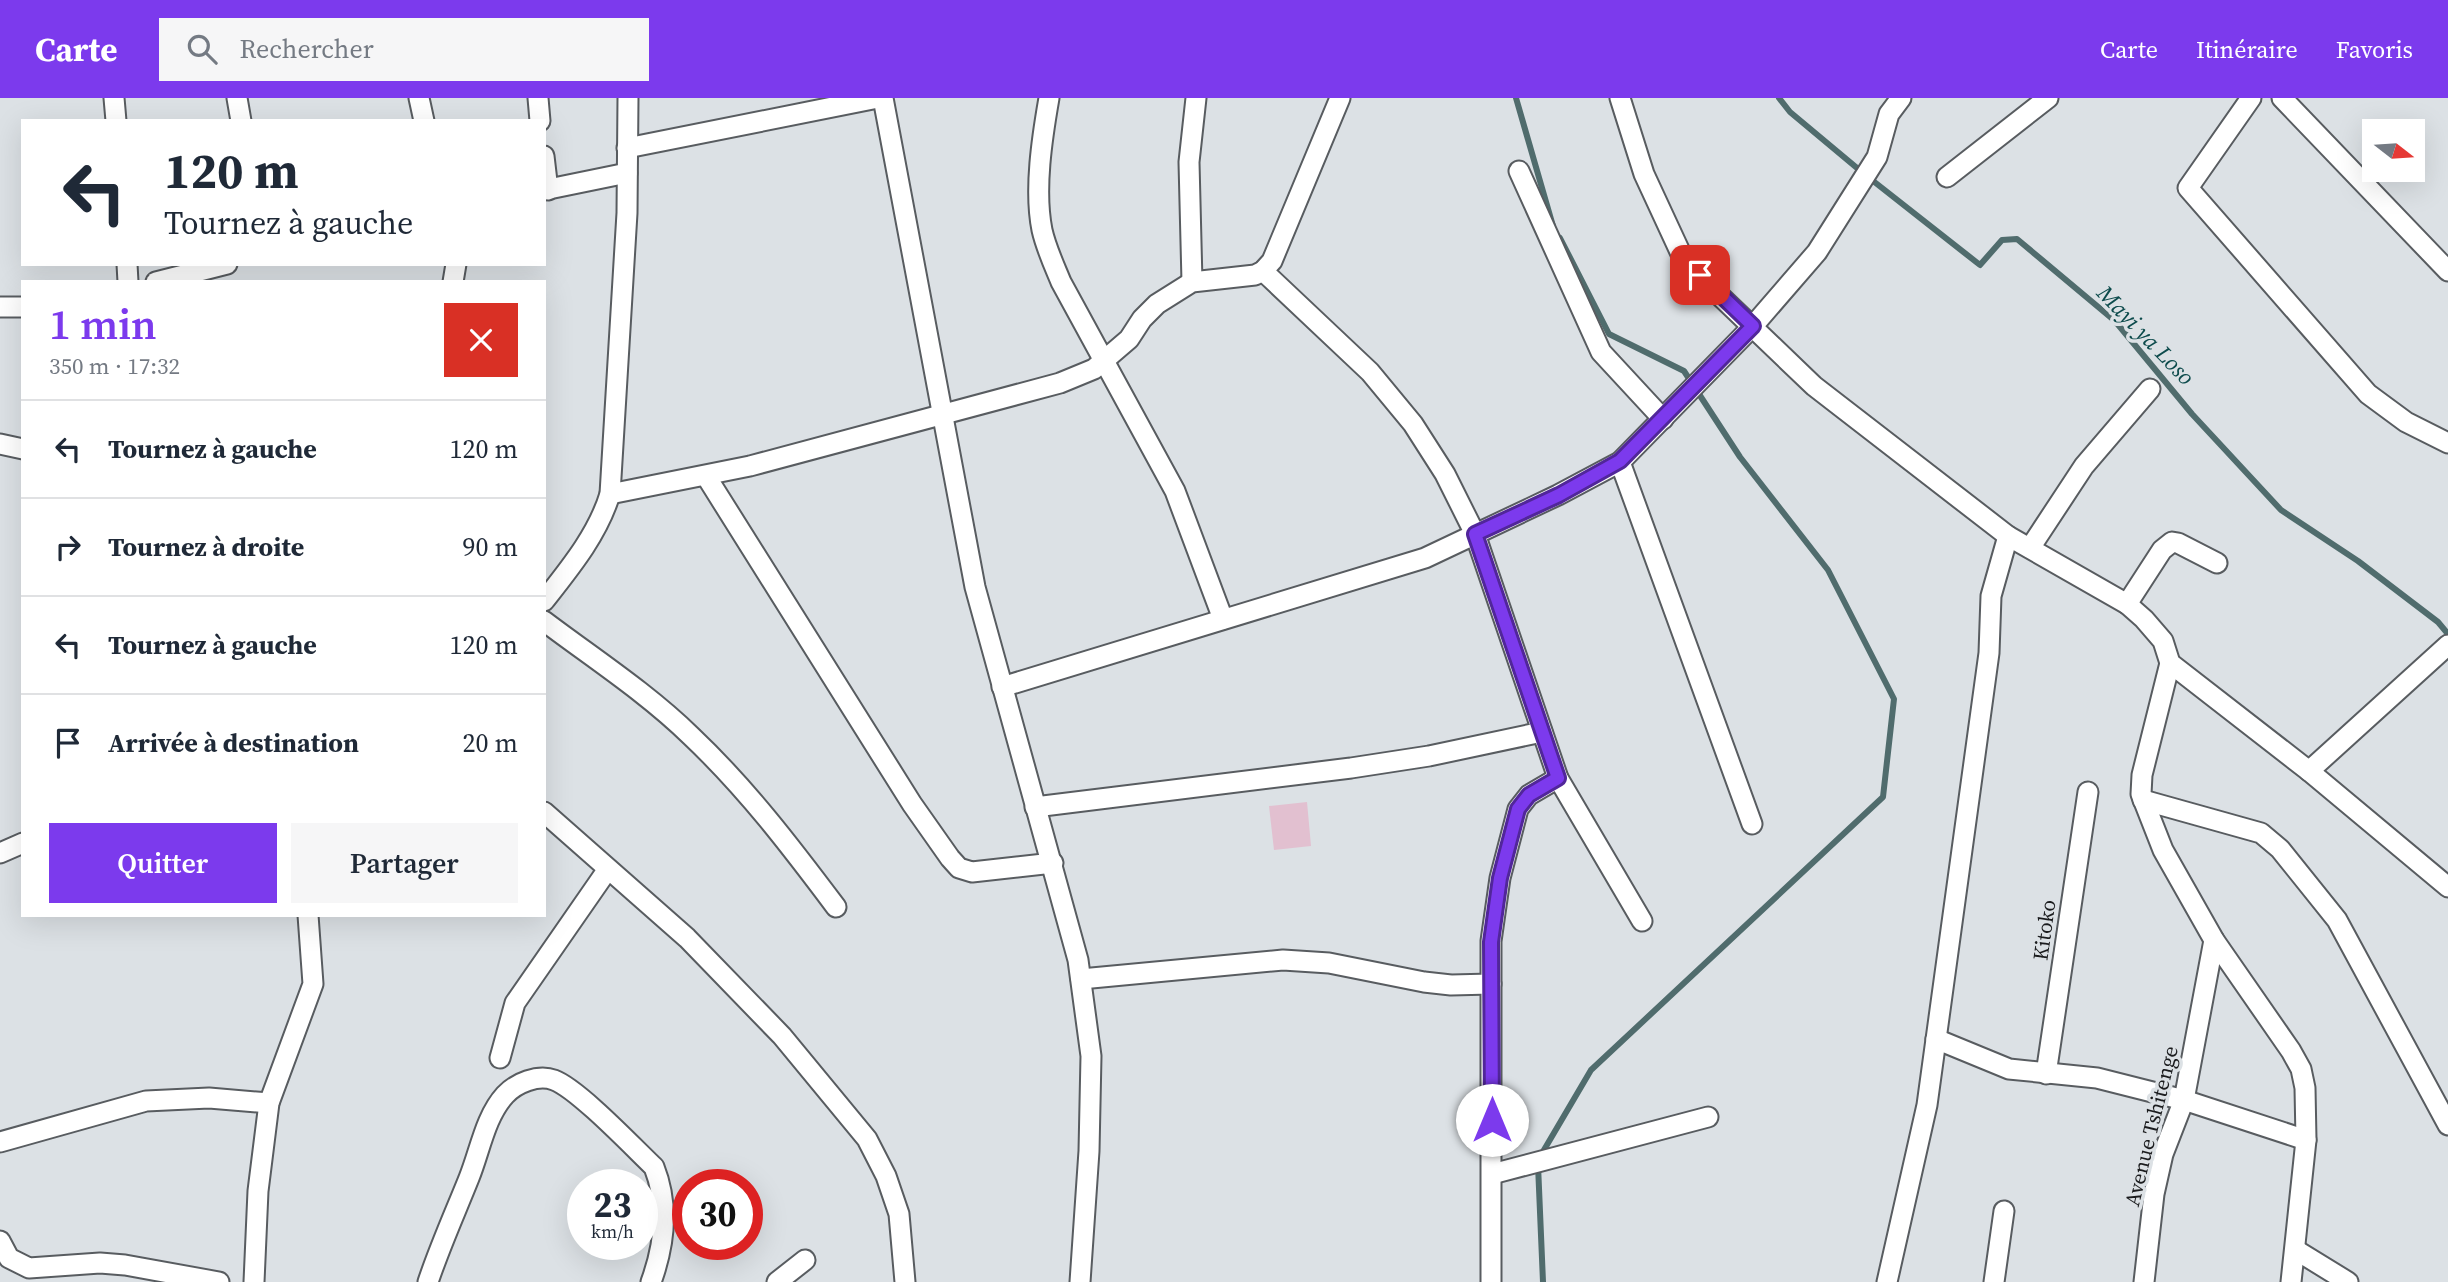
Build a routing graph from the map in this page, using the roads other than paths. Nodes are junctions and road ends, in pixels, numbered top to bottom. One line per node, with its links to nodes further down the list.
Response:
1 (114, 98): 15 (street)
2 (237, 98): 16 (street)
3 (419, 98): 17 (street)
4 (538, 98): 18 (street)
5 (628, 98): 19 (street)
6 (881, 98): 19 (street); 34 (street)
7 (1049, 98): 32 (street)
8 (1196, 98): 28 (street)
9 (1340, 98): 25 (street)
10 (1620, 98): 31 (street)
11 (1901, 98): 31 (street)
12 (2048, 98): 22 (street)
13 (2251, 98): 36 (street)
14 (2282, 98): 26 (street)
15 (116, 119)
16 (241, 119)
17 (424, 119)
18 (540, 119)
19 (627, 148): 21 (street)
20 (1519, 171): 35 (street)
21 (627, 173): 23 (street); 41 (street)
22 (1947, 177)
23 (546, 190)
24 (219, 266): 27 (street)
25 (1263, 271): 28 (street); 42 (street)
26 (2448, 271)
27 (164, 280)
28 (1192, 282): 32 (street)
29 (0, 307): 30 (street)
30 (21, 307)
31 (1753, 326): 35 (street); 43 (street)
32 (1105, 360): 34 (street); 48 (street)
33 (2150, 389): 44 (street)
34 (943, 414): 40 (street); 52 (street)
35 (1663, 419): 39 (street)
36 (2448, 443)
37 (0, 444): 38 (street)
38 (21, 449)
39 (1620, 461): 42 (street); 60 (street)
40 (706, 476): 41 (street); 63 (street)
41 (610, 494): 46 (street)
42 (1475, 534): 48 (street); 53 (street)
43 (2008, 536): 44 (street); 72 (street)
44 (2030, 548): 47 (street)
45 (2217, 563): 47 (street)
46 (546, 598)
47 (2127, 604): 51 (street)
48 (1223, 620): 52 (street)
49 (546, 623): 66 (street)
50 (2447, 646): 54 (street)
51 (2170, 663): 54 (street); 57 (street)
52 (1002, 687): 58 (street)
53 (1542, 733): 55 (street); 58 (street)
54 (2309, 771): 65 (street)
55 (1558, 778): 68 (street); 71 (street)
56 (2088, 792): 74 (street, Kitoko)
57 (2143, 800): 69 (street); 78 (street)
58 (1035, 807): 63 (street)
59 (546, 814): 64 (street)
60 (1752, 824)
61 (21, 844): 62 (street)
62 (0, 853)
63 (1053, 863): 70 (street)
64 (608, 869): 73 (street); 91 (street)
65 (2448, 887)
66 (836, 907)
67 (308, 917): 76 (street)
68 (1642, 921)
69 (2214, 940): 75 (street, Avenue Tshitenge); 79 (street)
70 (1081, 979): 71 (street); 92 (street)
71 (1491, 984): 81 (street)
72 (1936, 1039): 74 (street); 94 (street)
73 (500, 1058)
74 (2046, 1074): 75 (street)
75 (2184, 1100): 79 (street); 96 (street, Avenue Tshitenge)
76 (269, 1103): 80 (street); 87 (street)
77 (1708, 1116): 81 (street)
78 (2448, 1125)
79 (2306, 1140): 84 (street)
80 (0, 1142)
81 (1492, 1174): 93 (street)
82 (2004, 1211): 95 (street)
83 (0, 1241): 86 (street)
84 (2296, 1250): 97 (street); 98 (street)
85 (805, 1260): 90 (street)
86 (219, 1282)
87 (254, 1282)
88 (428, 1282): 89 (street)
89 (650, 1282)
90 (777, 1282)
91 (905, 1282)
92 (1080, 1282)
93 (1491, 1282)
94 (1887, 1282)
95 (1994, 1282)
96 (2144, 1282)
97 (2291, 1282)
98 (2348, 1282)

